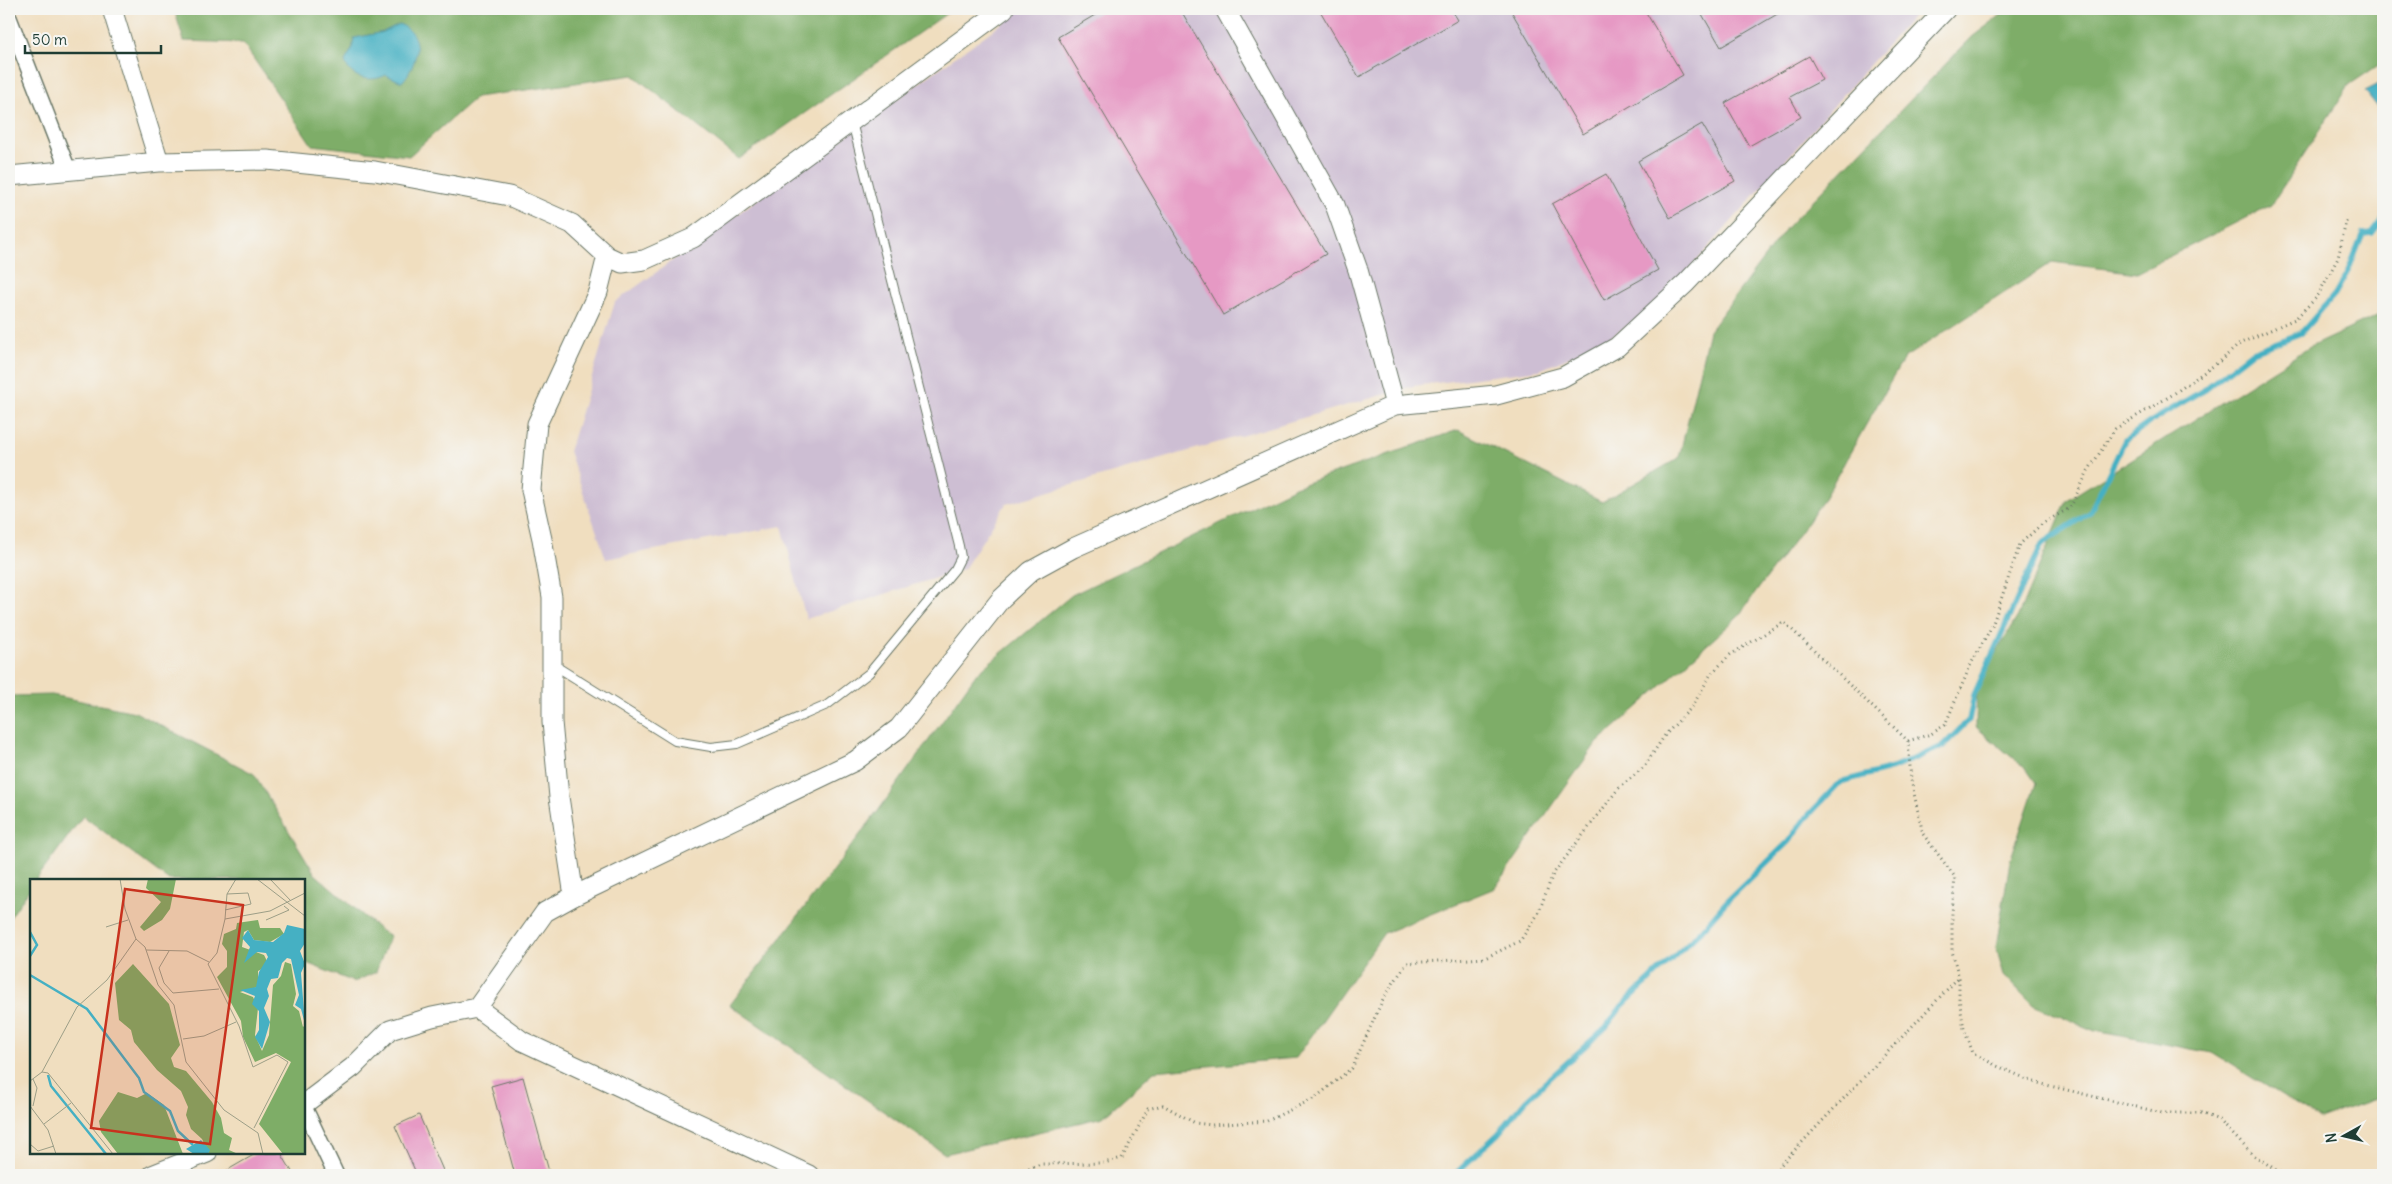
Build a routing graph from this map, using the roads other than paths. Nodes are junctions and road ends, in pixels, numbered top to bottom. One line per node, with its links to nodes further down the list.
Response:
1 (112, 9): 7 (street)
2 (1004, 9): 6 (street)
3 (1225, 9): 11 (street)
4 (1946, 9): 11 (street)
5 (9, 18): 8 (street)
6 (852, 122): 10 (street); 12 (lane)
7 (159, 162): 8 (street); 10 (street)
8 (68, 170): 9 (street)
9 (9, 176)
10 (607, 256): 12 (street)
11 (1395, 405): 13 (street)
12 (552, 664): 13 (street)
13 (574, 896): 14 (street)
14 (477, 1008): 15 (street); 20 (street)
15 (305, 1105)
16 (305, 1108): 19 (street)
17 (204, 1154): 18 (street)
18 (152, 1175)
19 (336, 1175)
20 (809, 1175)

